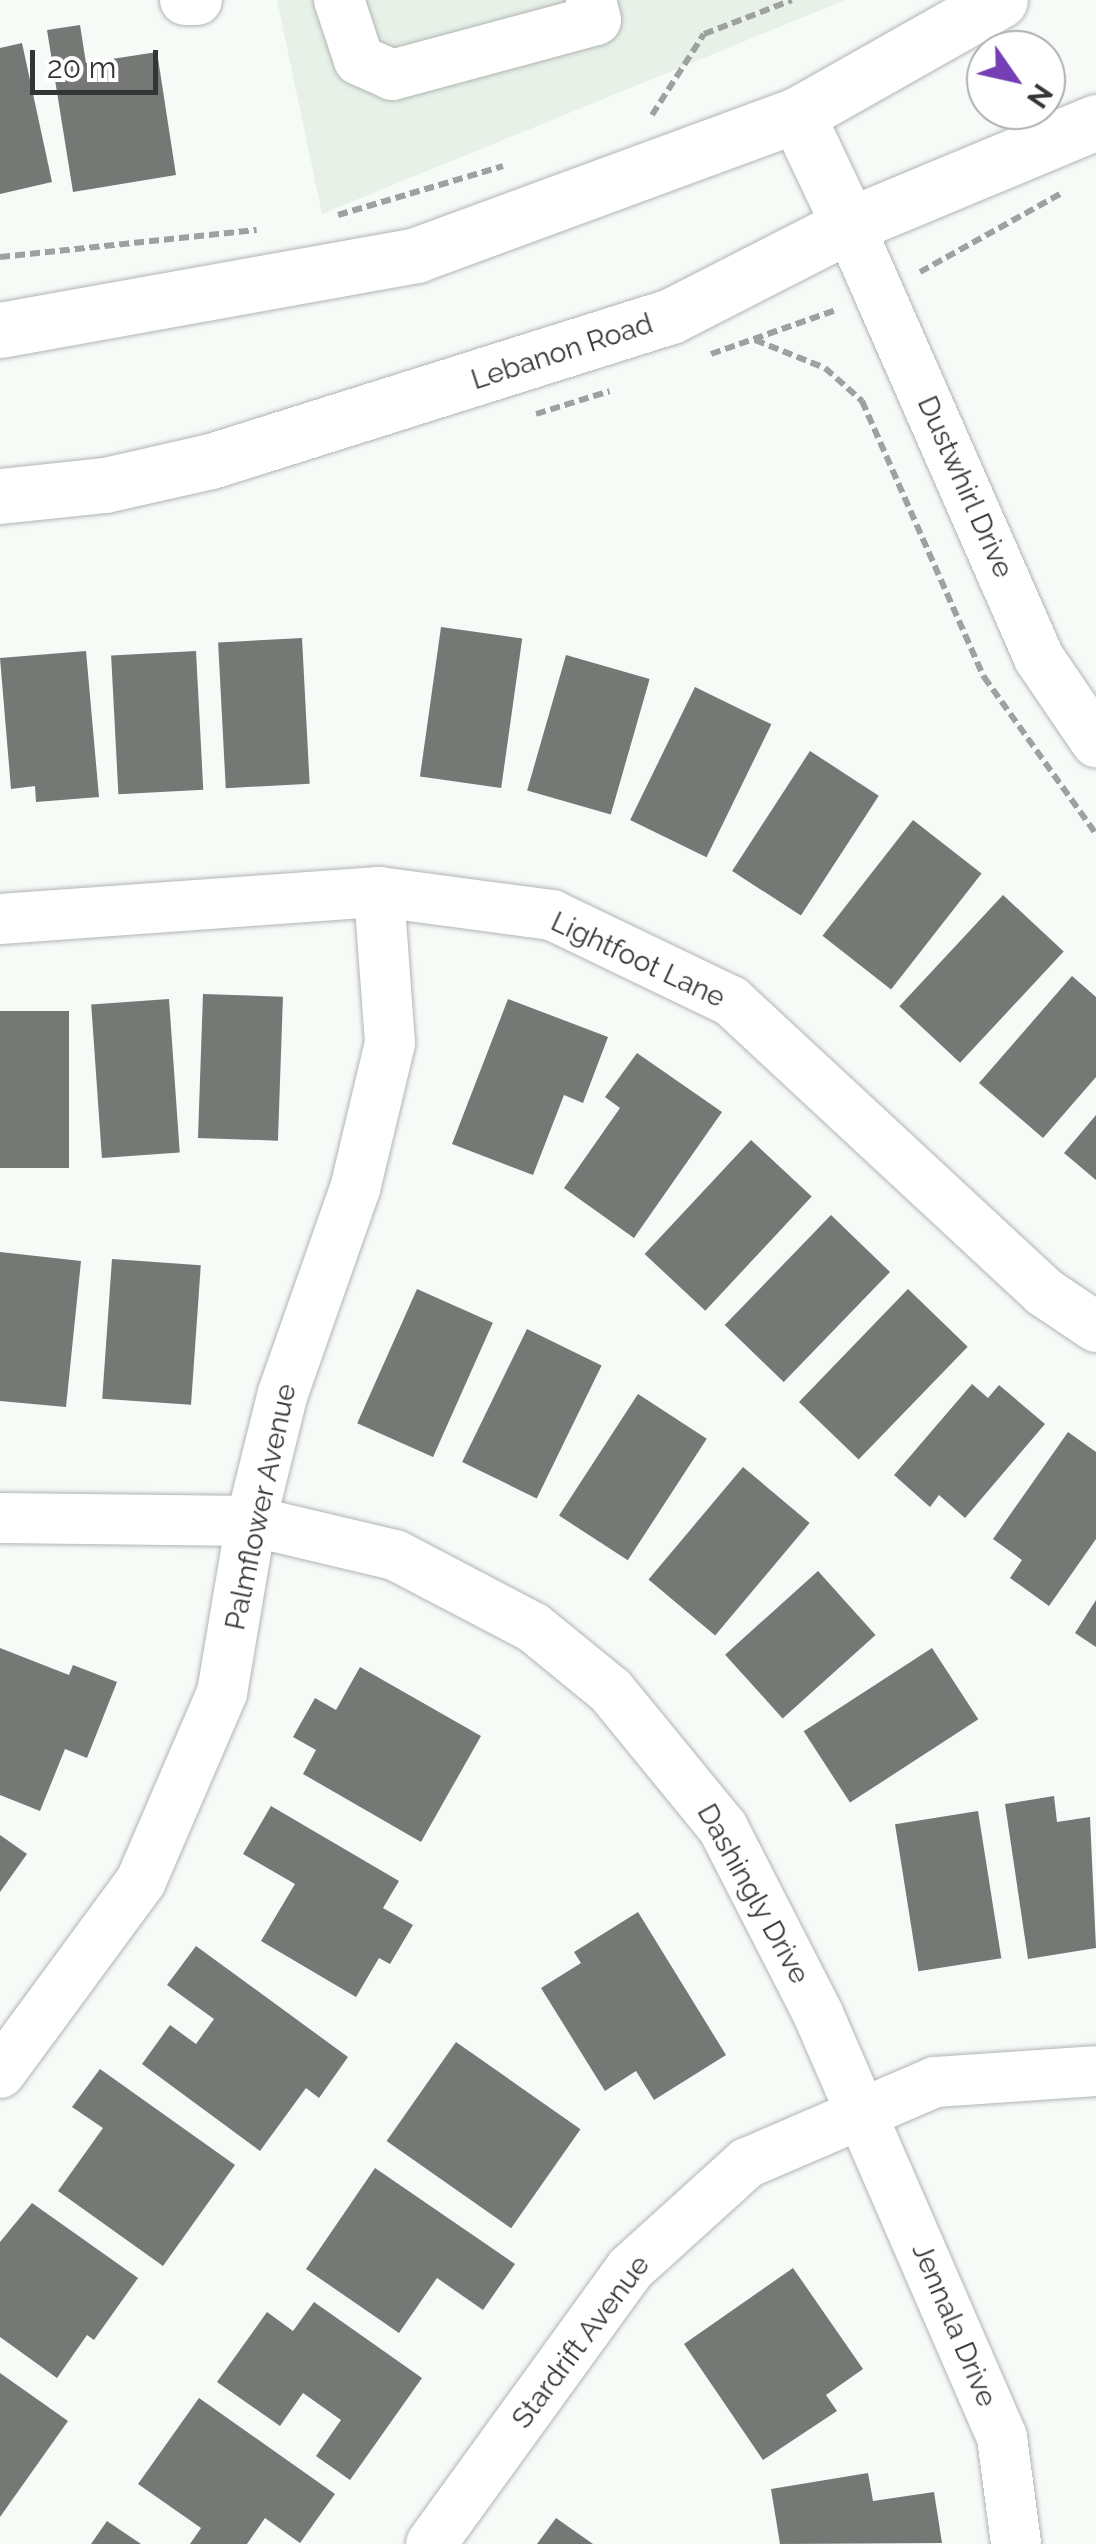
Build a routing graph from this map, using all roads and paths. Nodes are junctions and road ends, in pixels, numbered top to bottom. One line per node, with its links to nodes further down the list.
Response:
1 (185, 0): 2 (street)
2 (197, 0)
3 (340, 0): 4 (street)
4 (591, 0)
5 (792, 0): 8 (path)
6 (1000, 0): 7 (main road)
7 (797, 115): 12 (main road); 15 (main road)
8 (637, 121)
9 (1096, 122): 12 (main road, Lebanon Road)
10 (516, 162): 11 (path)
11 (325, 219)
12 (848, 225): 17 (main road, Lebanon Road); 18 (street, Dustwhirl Drive)
13 (268, 230): 14 (path)
14 (0, 257)
15 (0, 330)
16 (754, 339): 19 (path)
17 (0, 496)
18 (1096, 742)
19 (1096, 834)
20 (379, 892): 21 (street, Lightfoot Lane); 22 (street, Lightfoot Lane); 24 (street, Palmflower Avenue)
21 (0, 920)
22 (1096, 1327)
23 (0, 1518): 24 (street, Dashingly Drive)
24 (251, 1521): 26 (street, Palmflower Avenue); 27 (street, Dashingly Drive)
25 (1096, 2071): 27 (street, Stardrift Avenue)
26 (0, 2072)
27 (864, 2113): 28 (street, Stardrift Avenue); 29 (street, Jennala Drive)
28 (431, 2544)
29 (1016, 2544)

